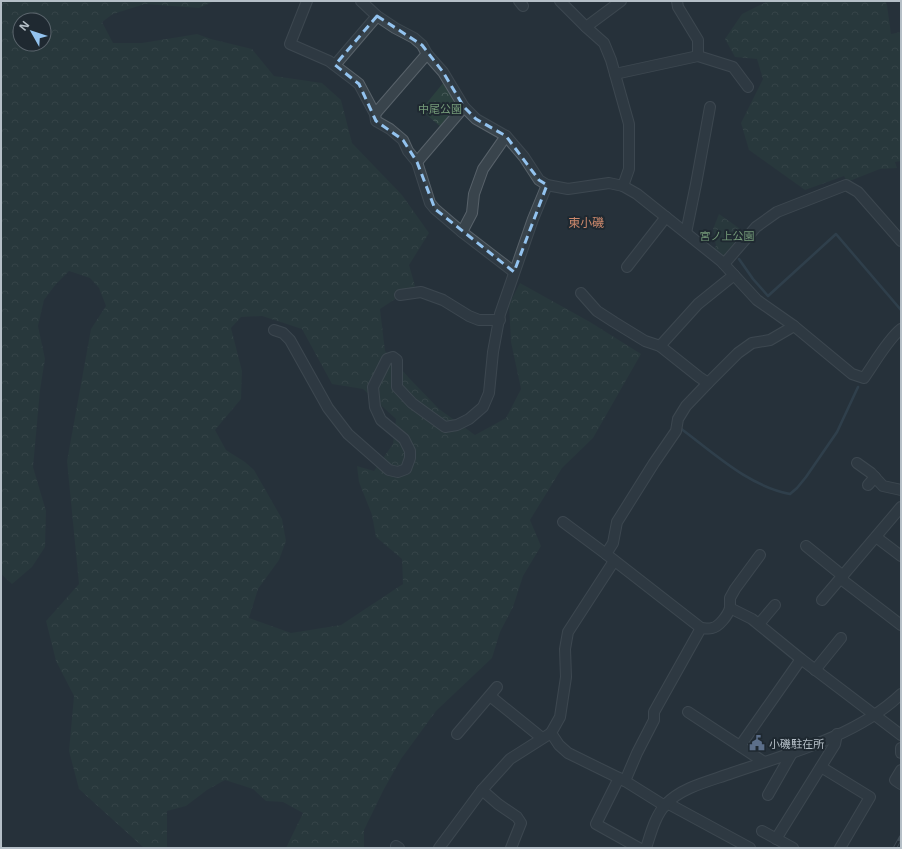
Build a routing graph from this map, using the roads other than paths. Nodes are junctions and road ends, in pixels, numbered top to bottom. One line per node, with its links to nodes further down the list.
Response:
1 (307, 1): 10 (street)
2 (361, 1): 6 (street)
3 (560, 1): 7 (street)
4 (621, 1): 7 (street)
5 (676, 1): 9 (street)
6 (377, 16): 8 (street); 10 (street)
7 (586, 27): 11 (street)
8 (427, 54): 13 (street); 15 (street)
9 (698, 56): 11 (street); 12 (street)
10 (335, 65): 15 (street)
11 (615, 74): 19 (street)
12 (748, 87)
13 (464, 107): 16 (street); 17 (street)
14 (710, 107): 22 (street)
15 (375, 114): 17 (street)
16 (506, 136): 18 (street); 21 (street)
17 (417, 162): 21 (street)
18 (547, 185): 19 (street); 26 (street)
19 (623, 186): 20 (street)
20 (666, 217): 22 (street); 25 (street)
21 (462, 232): 26 (street)
22 (686, 233): 24 (street)
23 (901, 241): 24 (street)
24 (724, 264): 27 (street)
25 (627, 267)
26 (514, 272): 30 (street)
27 (734, 275): 31 (street); 34 (street)
28 (581, 294): 34 (street)
29 (400, 295): 30 (street)
30 (500, 320): 33 (street)
31 (794, 326): 32 (street); 35 (street)
32 (901, 329)
33 (274, 330)
34 (660, 346): 35 (street)
35 (708, 383): 46 (street)
36 (858, 463): 37 (street)
37 (874, 477): 38 (street); 39 (street)
38 (868, 485)
39 (901, 490)
40 (901, 507): 42 (street)
41 (563, 522): 46 (street)
42 (876, 537): 45 (street); 47 (street)
43 (810, 547): 47 (street)
44 (760, 555): 50 (street)
45 (901, 556)
46 (610, 558): 53 (street); 65 (street)
47 (842, 578): 48 (street); 52 (street)
48 (822, 600)
49 (775, 605): 51 (street)
50 (730, 608): 51 (street); 53 (street)
51 (759, 624): 55 (street)
52 (901, 625)
53 (701, 628): 73 (street)
54 (841, 638): 56 (street)
55 (801, 659): 56 (street); 66 (street)
56 (815, 670): 61 (street)
57 (497, 687): 59 (street)
58 (901, 694): 61 (street)
59 (490, 696): 62 (street); 65 (street)
60 (688, 712): 66 (street)
61 (874, 715): 63 (street); 64 (street)
62 (458, 734)
63 (837, 734): 68 (street); 71 (street)
64 (901, 735)
65 (546, 736): 73 (street); 75 (street)
66 (740, 746): 70 (street)
67 (901, 748): 69 (street)
68 (792, 753): 70 (street); 76 (street)
69 (901, 753)
70 (764, 762): 77 (street)
71 (821, 767): 79 (street); 86 (street)
72 (901, 770): 74 (street)
73 (622, 780): 77 (street); 82 (street)
74 (896, 781)
75 (482, 790): 80 (street); 81 (street)
76 (768, 795)
77 (666, 804): 83 (street); 84 (street)
78 (762, 831): 79 (street)
79 (776, 839): 85 (street)
80 (440, 848)
81 (511, 848)
82 (639, 848)
83 (646, 848)
84 (750, 848)
85 (793, 848)
86 (840, 848)

